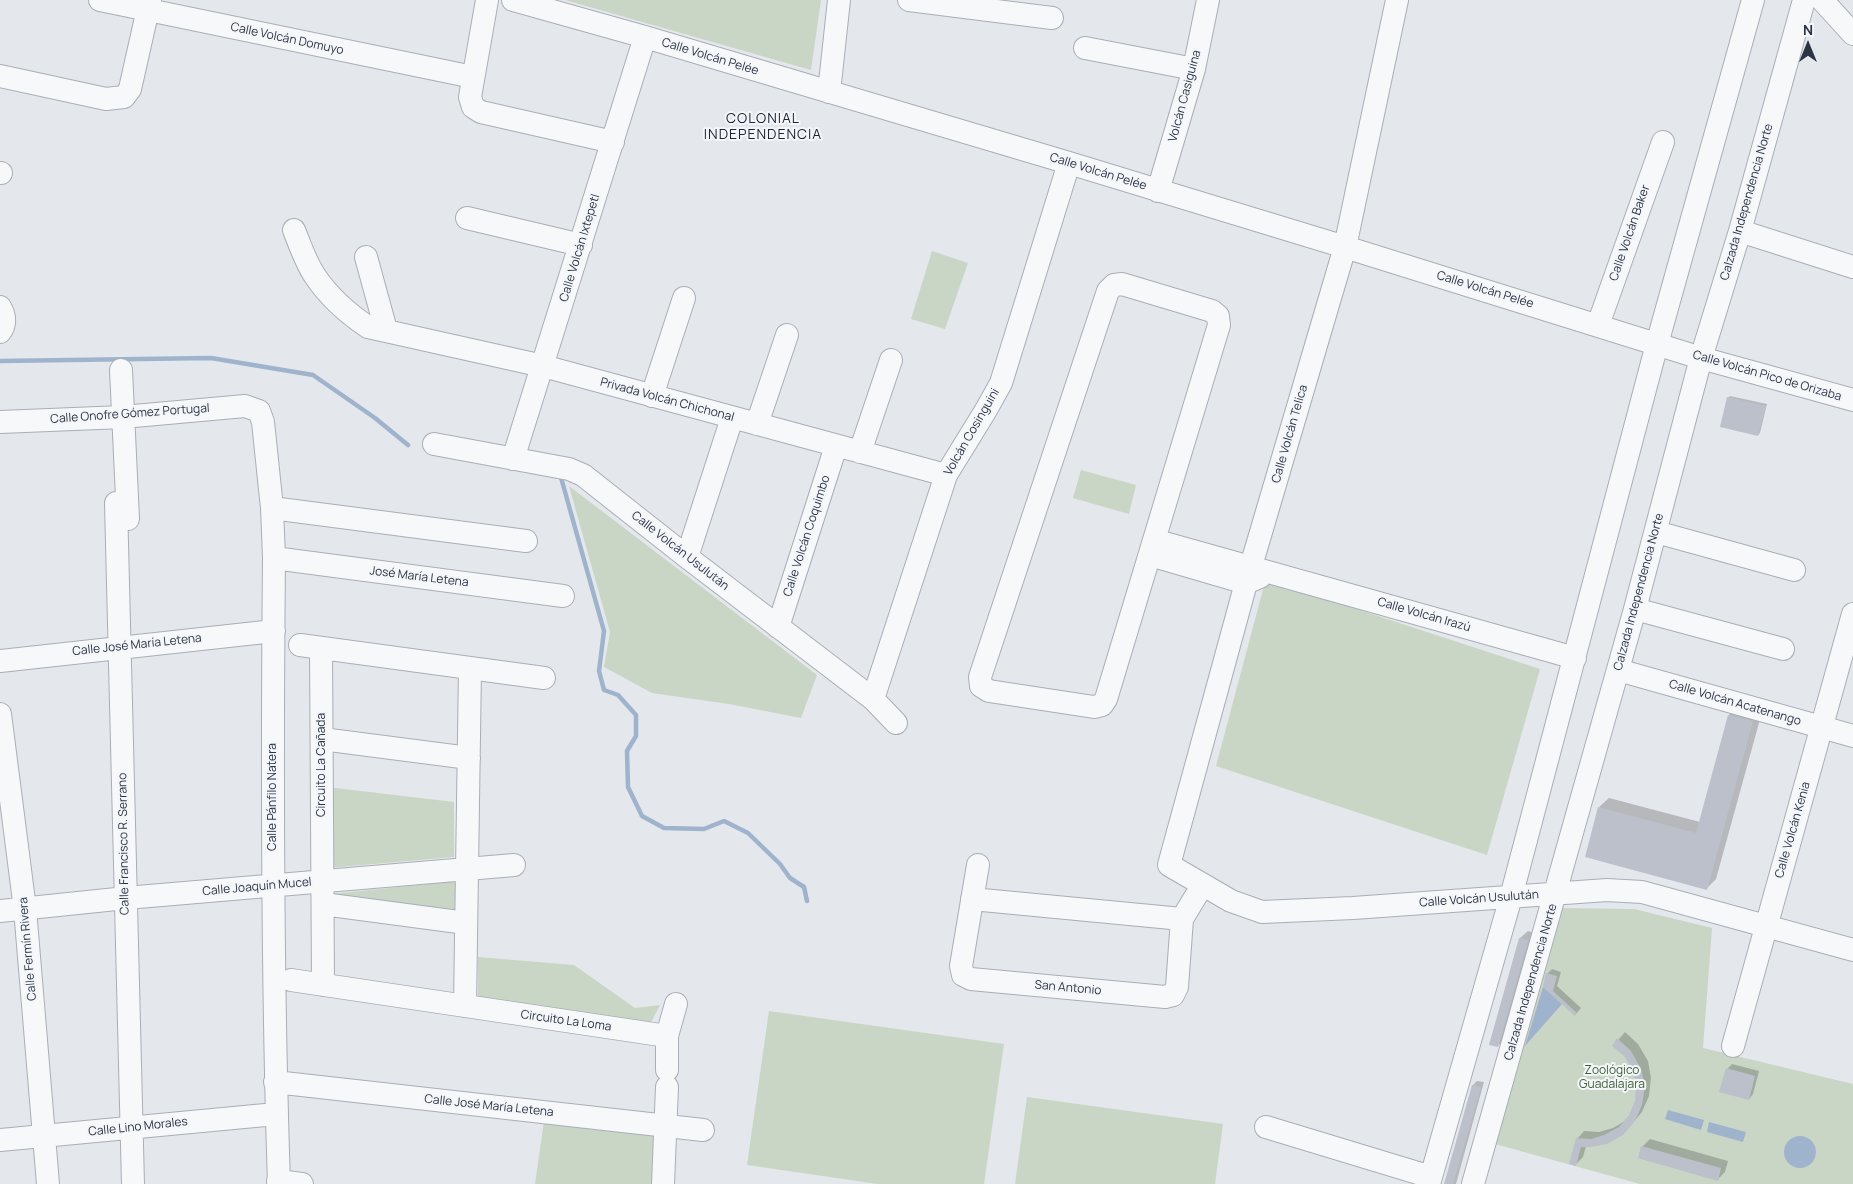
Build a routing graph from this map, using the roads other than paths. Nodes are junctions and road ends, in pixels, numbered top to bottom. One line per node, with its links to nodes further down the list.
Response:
1 (100, 0): 12 (street, Calle Volcán Domuyo)
2 (487, 0): 19 (street)
3 (513, 0): 15 (street, Calle Volcán Pelée)
4 (826, 0): 20 (street)
5 (839, 0): 20 (street)
6 (909, 0): 13 (street)
7 (1208, 0): 17 (street, Volcán Casiguina)
8 (1397, 0): 29 (street, Calle Volcán Telica)
9 (1753, 0): 36 (street)
10 (1804, 0): 27 (street, Calzada Independencia Norte)
11 (1822, 0): 14 (street)
12 (149, 5): 18 (street); 19 (street, Calle Volcán Domuyo)
13 (1052, 18)
14 (1853, 34)
15 (645, 37): 20 (street, Calle Volcán Pelée); 21 (street, Calle Volcán Ixtepetl)
16 (1085, 48): 17 (street)
17 (1194, 69): 24 (street, Volcán Casiguina)
18 (0, 76)
19 (473, 77): 21 (street)
20 (821, 90): 23 (street, Calle Volcán Pelée)
21 (613, 142): 28 (street, Calle Volcán Ixtepetl)
22 (1663, 142): 33 (street, Calle Volcán Baker)
23 (1069, 163): 24 (street, Calle Volcán Pelée); 52 (street, Volcán Cosinguini)
24 (1158, 190): 29 (street, Calle Volcán Pelée)
25 (467, 218): 28 (street)
26 (294, 230): 34 (street, Privada Volcán Chichonal)
27 (1740, 231): 31 (street); 37 (street, Calzada Independencia Norte)
28 (581, 245): 39 (street, Calle Volcán Ixtepetl)
29 (1345, 247): 33 (street, Calle Volcán Pelée); 60 (street, Calle Volcán Telica)
30 (366, 257): 34 (street)
31 (1853, 267)
32 (684, 298): 41 (street)
33 (1598, 325): 36 (street, Calle Volcán Pelée)
34 (386, 330): 39 (street, Privada Volcán Chichonal)
35 (787, 335): 47 (street)
36 (1657, 344): 37 (street, Calle Volcán Pelée); 68 (street)
37 (1690, 355): 42 (street, Calle Volcán Pico de Orizaba); 54 (street, Calzada Independencia Norte)
38 (891, 360): 50 (street)
39 (543, 366): 41 (street, Privada Volcán Chichonal); 51 (street, Calle Volcán Ixtepetl)
40 (121, 370): 44 (street, Calle Francisco R. Serrano)
41 (652, 396): 45 (street, Privada Volcán Chichonal)
42 (1853, 400)
43 (259, 411): 44 (street, Calle Onofre Gómez Portugal); 53 (street, Calle Pánfilo Natera)
44 (123, 417): 46 (street, Calle Onofre Gómez Portugal); 66 (street, Calle Francisco R. Serrano)
45 (732, 418): 47 (street, Privada Volcán Chichonal); 57 (street)
46 (0, 422)
47 (757, 424): 49 (street, Privada Volcán Chichonal)
48 (434, 444): 51 (street, Calle Volcán Usulután)
49 (836, 446): 50 (street, Privada Volcán Chichonal); 64 (street, Calle Volcán Coquimbo)
50 (860, 452): 52 (street, Privada Volcán Chichonal)
51 (513, 459): 57 (street, Calle Volcán Usulután)
52 (946, 475): 73 (street, Volcán Cosinguini)
53 (272, 508): 55 (street); 58 (street, Calle Pánfilo Natera)
54 (1656, 532): 59 (street); 62 (street, Calzada Independencia Norte)
55 (526, 541)
56 (1152, 548): 56 (street); 60 (street, Calle Volcán Irazú)
57 (687, 557): 64 (street, Calle Volcán Usulután)
58 (274, 558): 61 (street, José María Letena); 65 (street, Calle Pánfilo Natera)
59 (1794, 570)
60 (1249, 574): 68 (street, Calle Volcán Irazú); 82 (street, Calle Volcán Telica)
61 (563, 596)
62 (1635, 609): 67 (street); 71 (street, Calzada Independencia Norte)
63 (1853, 614): 76 (street, Calle Volcán Kenia)
64 (778, 627): 73 (street, Calle Volcán Usulután)
65 (274, 631): 66 (street, Calle José María Letena); 85 (street, Calle Pánfilo Natera)
66 (119, 647): 69 (street, Calle José María Letena); 89 (street, Calle Francisco R. Serrano)
67 (1783, 649)
68 (1575, 658): 88 (street)
69 (0, 660)
70 (470, 668): 72 (street, Circuito La Cañada); 78 (street, Circuito La Cañada); 79 (street)
71 (1618, 670): 76 (street, Calle Volcán Acatenango); 87 (street, Calzada Independencia Norte)
72 (544, 678)
73 (873, 699): 75 (street, Calle Volcán Usulután)
74 (0, 714): 92 (street, Calle Fermín Rivera)
75 (896, 723)
76 (1822, 728): 77 (street, Calle Volcán Acatenango); 96 (street, Calle Volcán Kenia)
77 (1853, 736)
78 (322, 738): 79 (street); 84 (street, Circuito La Cañada)
79 (468, 758): 83 (street)
80 (514, 865): 83 (street, Calle Joaquín Mucel)
81 (978, 865): 90 (street, San Antonio)
82 (1169, 865): 86 (street, Calle Volcán Usulután)
83 (467, 869): 84 (street, Calle Joaquín Mucel); 95 (street)
84 (323, 881): 85 (street, Calle Joaquín Mucel); 91 (street)
85 (272, 886): 89 (street, Calle Joaquín Mucel); 104 (street, Calle Pánfilo Natera)
86 (1202, 886): 88 (street, Calle Volcán Usulután); 94 (street, San Antonio)
87 (1556, 893): 88 (street, Calle Volcán Usulután); 96 (street, Calle Volcán Usulután); 118 (street, Calzada Independencia Norte)
88 (1511, 897): 112 (street)
89 (126, 898): 92 (street, Calle Joaquín Mucel); 107 (street, Calle Francisco R. Serrano)
90 (972, 899): 94 (street); 94 (street, San Antonio)
91 (323, 904): 95 (street); 99 (street)
92 (25, 909): 93 (street, Calle Joaquín Mucel); 110 (street, Calle Fermín Rivera)
93 (0, 911)
94 (1182, 919)
95 (466, 923): 101 (street)
96 (1767, 925): 97 (street, Calle Volcán Usulután); 103 (street, Calle Volcán Kenia)
97 (1853, 950)
98 (291, 980): 99 (street, Circuito La Loma)
99 (323, 985): 101 (street, Circuito La Loma)
100 (676, 1004): 102 (street)
101 (465, 1006): 102 (street, Circuito La Loma)
102 (667, 1036): 106 (street)
103 (1733, 1046)
104 (275, 1082): 105 (street, Calle Pánfilo Natera); 106 (street, Calle José María Letena)
105 (276, 1114): 107 (street, Calle Lino Morales); 113 (street, Calle Pánfilo Natera)
106 (665, 1126): 109 (street, Calle José María Letena); 117 (street)
107 (131, 1127): 110 (street, Calle Lino Morales); 115 (street, Calle Francisco R. Serrano)
108 (1266, 1127): 112 (street)
109 (702, 1130)
110 (43, 1136): 111 (street, Calle Lino Morales); 114 (street, Calle Fermín Rivera)
111 (0, 1140)
112 (1430, 1181)
113 (278, 1182): 116 (street)
114 (48, 1184)
115 (133, 1184)
116 (302, 1184)
117 (663, 1184)
118 (1473, 1184)

